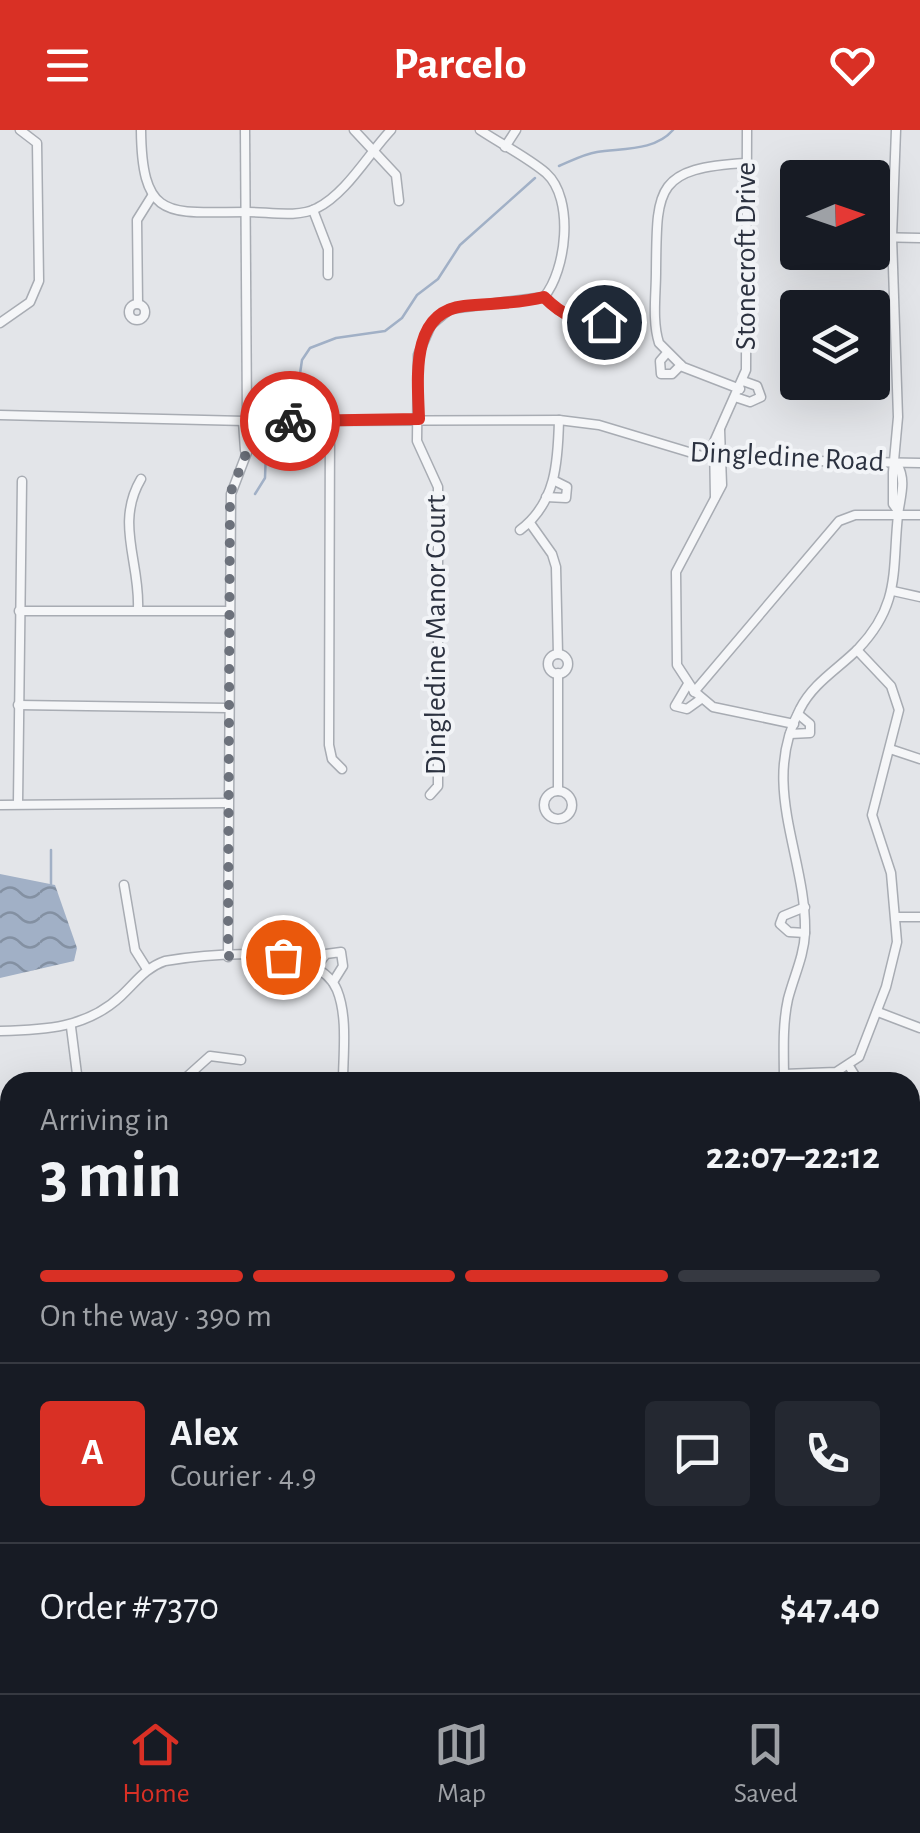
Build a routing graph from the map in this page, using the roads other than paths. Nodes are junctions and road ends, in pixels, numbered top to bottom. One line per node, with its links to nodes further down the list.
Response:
1 (23, 130): 11 (street)
2 (42, 130): 11 (street)
3 (140, 130): 15 (street)
4 (245, 130): 18 (street)
5 (354, 130): 13 (street)
6 (391, 130): 13 (street)
7 (480, 130): 12 (street)
8 (516, 130): 12 (street)
9 (747, 130): 14 (street, Stonecroft Drive)
10 (896, 130): 19 (street)
11 (36, 141): 24 (street)
12 (506, 147): 22 (street)
13 (373, 150): 16 (street); 17 (street)
14 (746, 163): 26 (street); 28 (street, Stonecroft Drive)
15 (152, 196): 18 (street); 23 (street)
16 (399, 201)
17 (314, 210): 18 (street); 21 (street)
18 (245, 212): 32 (street)
19 (892, 237): 20 (street); 38 (street)
20 (920, 238)
21 (328, 275)
22 (544, 297): 25 (street); 30 (street, Dingledine Manor Court)
23 (138, 304)
24 (0, 322)
25 (604, 322)
26 (666, 354): 27 (street); 27 (street)
27 (681, 365): 28 (street)
28 (740, 389): 34 (street, Stonecroft Drive)
29 (0, 415): 32 (street, Dingledine Road)
30 (419, 419): 31 (street, Dingledine Road); 33 (street, Dingledine Road); 64 (street, Dingledine Manor Court)
31 (558, 420): 35 (street, Dingledine Road); 41 (street)
32 (247, 421): 33 (street, Dingledine Road); 52 (street)
33 (330, 421): 62 (street)
34 (720, 430): 35 (street, Stonecroft Drive); 36 (street)
35 (712, 460): 36 (street, Dingledine Road); 43 (street, Stonecroft Drive)
36 (724, 460): 38 (street, Dingledine Road); 43 (street)
37 (920, 463): 38 (street, Dingledine Road)
38 (897, 464): 44 (street)
39 (141, 479): 50 (street)
40 (22, 481): 51 (street)
41 (555, 481): 42 (street); 42 (street)
42 (546, 497): 46 (street)
43 (715, 497): 54 (street)
44 (898, 513): 45 (street); 48 (street); 54 (street)
45 (920, 514)
46 (530, 522): 47 (street); 63 (street)
47 (520, 530)
48 (893, 591): 49 (street); 53 (street)
49 (920, 597)
50 (138, 608): 51 (street); 52 (street)
51 (19, 611): 55 (street)
52 (228, 611): 56 (street)
53 (857, 650): 57 (street); 60 (street)
54 (695, 692): 58 (street)
55 (18, 706): 56 (street); 65 (street)
56 (226, 708): 67 (street)
57 (798, 714): 58 (street); 59 (street)
58 (794, 724): 59 (street)
59 (790, 734): 69 (street)
60 (890, 749): 61 (street); 70 (street)
61 (920, 758)
62 (342, 769)
63 (558, 790)
64 (430, 795)
65 (18, 803): 66 (street); 67 (street)
66 (0, 804)
67 (227, 804): 73 (street)
68 (124, 885): 75 (street)
69 (805, 907): 72 (street); 72 (street)
70 (898, 917): 71 (street); 77 (street)
71 (920, 917)
72 (805, 933): 86 (street)
73 (228, 956): 74 (street); 75 (street)
74 (317, 966): 76 (street); 76 (street)
75 (147, 970): 78 (street)
76 (333, 982): 85 (street)
77 (878, 1012): 79 (street); 82 (street)
78 (71, 1027): 80 (street); 83 (street)
79 (920, 1028)
80 (0, 1031)
81 (241, 1060): 84 (street)
82 (849, 1066): 87 (street); 88 (street)
83 (77, 1072)
84 (192, 1072)
85 (343, 1072)
86 (784, 1072)
87 (833, 1072)
88 (853, 1072)

